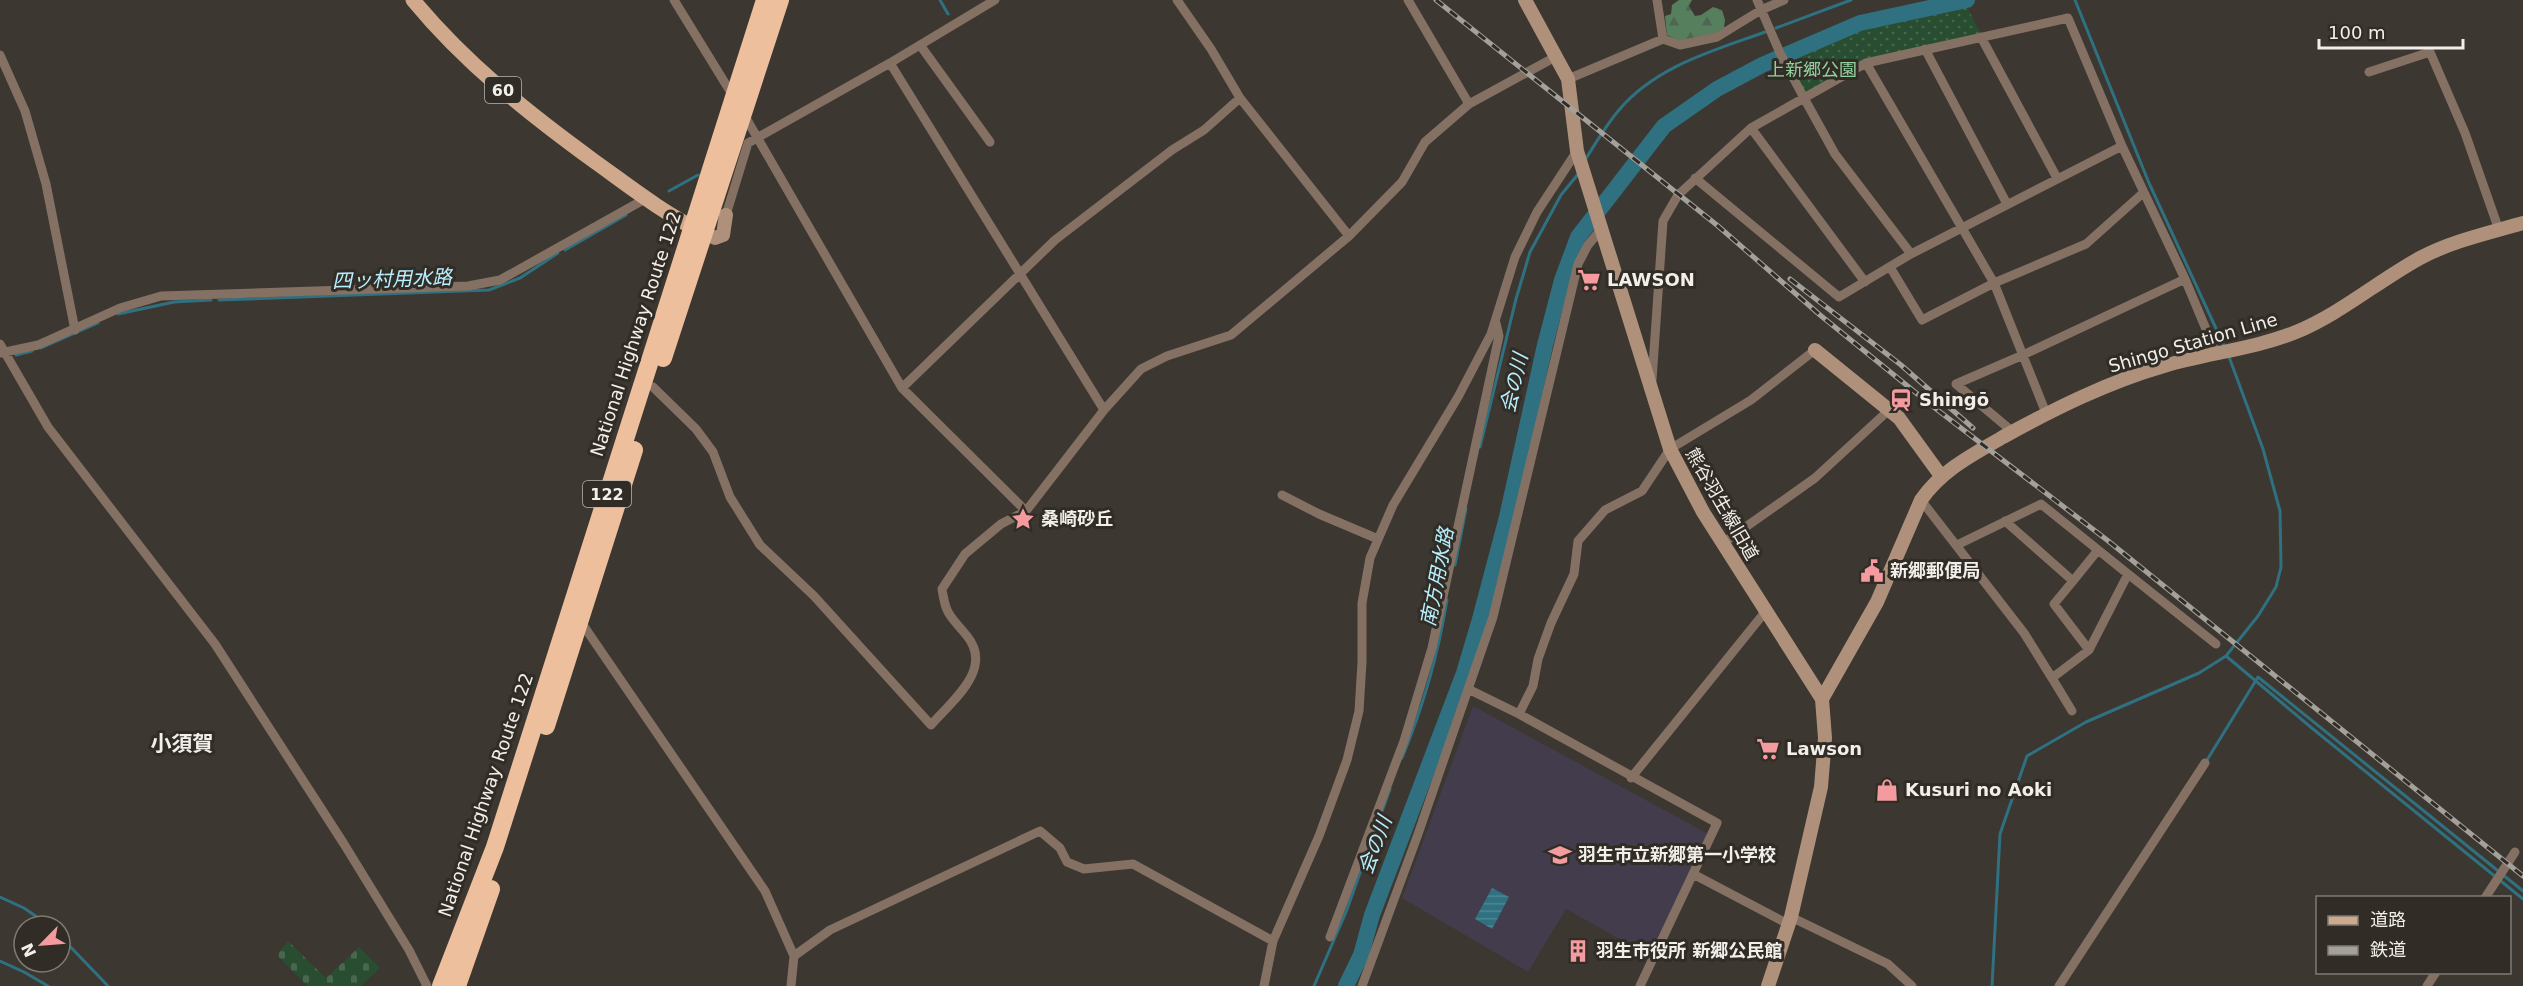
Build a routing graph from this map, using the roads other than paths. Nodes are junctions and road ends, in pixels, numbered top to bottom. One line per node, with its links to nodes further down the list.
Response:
1 (413, 0): 36 (main road, 60)
2 (674, 0): 23 (street)
3 (765, 0): 23 (highway, National Highway Route 122 / 122)
4 (780, 0): 27 (highway, National Highway Route 122 / 122)
5 (995, 0): 15 (street)
6 (1177, 0): 24 (street)
7 (1408, 0): 26 (street)
8 (1525, 0): 18 (street, 熊谷羽生線旧道)
9 (1657, 0): 14 (street)
10 (1757, 0): 12 (street)
11 (1784, 0): 12 (street)
12 (1761, 10): 14 (street); 25 (street)
13 (1981, 37): 16 (street); 31 (street); 34 (street)
14 (1663, 39): 22 (street)
15 (920, 45): 19 (street); 30 (street)
16 (1925, 49): 20 (street); 37 (street)
17 (0, 55): 52 (street)
18 (1557, 56): 22 (street, 熊谷羽生線旧道); 26 (street)
19 (890, 63): 29 (street); 47 (street)
20 (1866, 63): 25 (street); 41 (street)
21 (2368, 72): 43 (street)
22 (1568, 79): 32 (street, 熊谷羽生線旧道)
23 (733, 96): 42 (highway, National Highway Route 122 / 122)
24 (1240, 98): 44 (street); 47 (street)
25 (1804, 98): 28 (street); 45 (street)
26 (1469, 104): 44 (street)
27 (743, 113): 29 (street); 42 (highway, National Highway Route 122 / 122)
28 (1751, 128): 33 (street); 49 (street)
29 (758, 137): 38 (street); 59 (street)
30 (990, 142)
31 (2122, 146): 34 (street); 35 (street)
32 (1577, 151): 40 (street, 熊谷羽生線旧道); 51 (street)
33 (1695, 178): 49 (street); 57 (street)
34 (2057, 178): 37 (street)
35 (2143, 193): 48 (street); 50 (street)
36 (645, 199): 42 (main road, 60); 52 (street)
37 (2007, 204): 41 (street)
38 (726, 215): 42 (street)
39 (2523, 223): 43 (street, Shingo Station Line)
40 (1603, 227): 57 (street, 熊谷羽生線旧道); 81 (street)
41 (1962, 227): 45 (street); 50 (street)
42 (698, 230): 58 (highway, National Highway Route 122 / 122); 95 (highway, National Highway Route 122 / 122)
43 (2499, 230): 55 (street, Shingo Station Line)
44 (1349, 236): 60 (street)
45 (1911, 254): 46 (street)
46 (1890, 267): 49 (street); 50 (street)
47 (1018, 274): 59 (street); 60 (street)
48 (2185, 279): 55 (street); 56 (street)
49 (1865, 282)
50 (1994, 283): 56 (street)
51 (1495, 320): 70 (street); 91 (street)
52 (75, 330): 53 (street)
53 (1, 350): 94 (street)
54 (1815, 350): 61 (street); 64 (street)
55 (2216, 353): 62 (street, Shingo Station Line)
56 (2023, 355): 62 (street); 63 (street)
57 (1651, 385): 64 (street, 熊谷羽生線旧道)
58 (653, 387): 68 (street); 77 (highway, National Highway Route 122 / 122)
59 (902, 388): 68 (street)
60 (1104, 410): 68 (street)
61 (1889, 410): 65 (street); 71 (street)
62 (2046, 413): 63 (street, Shingo Station Line)
63 (2013, 432): 65 (street, Shingo Station Line)
64 (1670, 449): 71 (street, 熊谷羽生線旧道); 84 (street)
65 (1941, 476): 67 (street, Shingo Station Line)
66 (1282, 495): 70 (street)
67 (1921, 500): 72 (street); 82 (street, Shingo Station Line)
68 (1026, 511)
69 (2005, 521): 72 (street); 73 (street); 75 (street)
70 (1378, 539): 92 (street)
71 (1723, 543): 76 (street, 熊谷羽生線旧道)
72 (1957, 545): 80 (street)
73 (2098, 550): 74 (street); 75 (street)
74 (2128, 574): 78 (street); 79 (street)
75 (2073, 581): 79 (street)
76 (1765, 612): 82 (street, 熊谷羽生線旧道); 86 (street)
77 (581, 622): 93 (street); 96 (highway, National Highway Route 122 / 122)
78 (2216, 644)
79 (2089, 650): 80 (street)
80 (2052, 678): 83 (street)
81 (1468, 689): 84 (street); 99 (street)
82 (1822, 699): 90 (street)
83 (2072, 711)
84 (1519, 714): 86 (street)
85 (2205, 763): 103 (street)
86 (1631, 778): 88 (street)
87 (2515, 852): 89 (street)
88 (1693, 874): 90 (street); 100 (street)
89 (2486, 896)
90 (1789, 920): 101 (street); 102 (street)
91 (1330, 937)
92 (1273, 941): 93 (street); 98 (street)
93 (794, 956): 97 (street)
94 (427, 986)
95 (441, 986)
96 (457, 986)
97 (791, 986)
98 (1264, 986)
99 (1362, 986)
100 (1640, 986)
101 (1768, 986)
102 (1912, 986)
103 (2059, 986)

